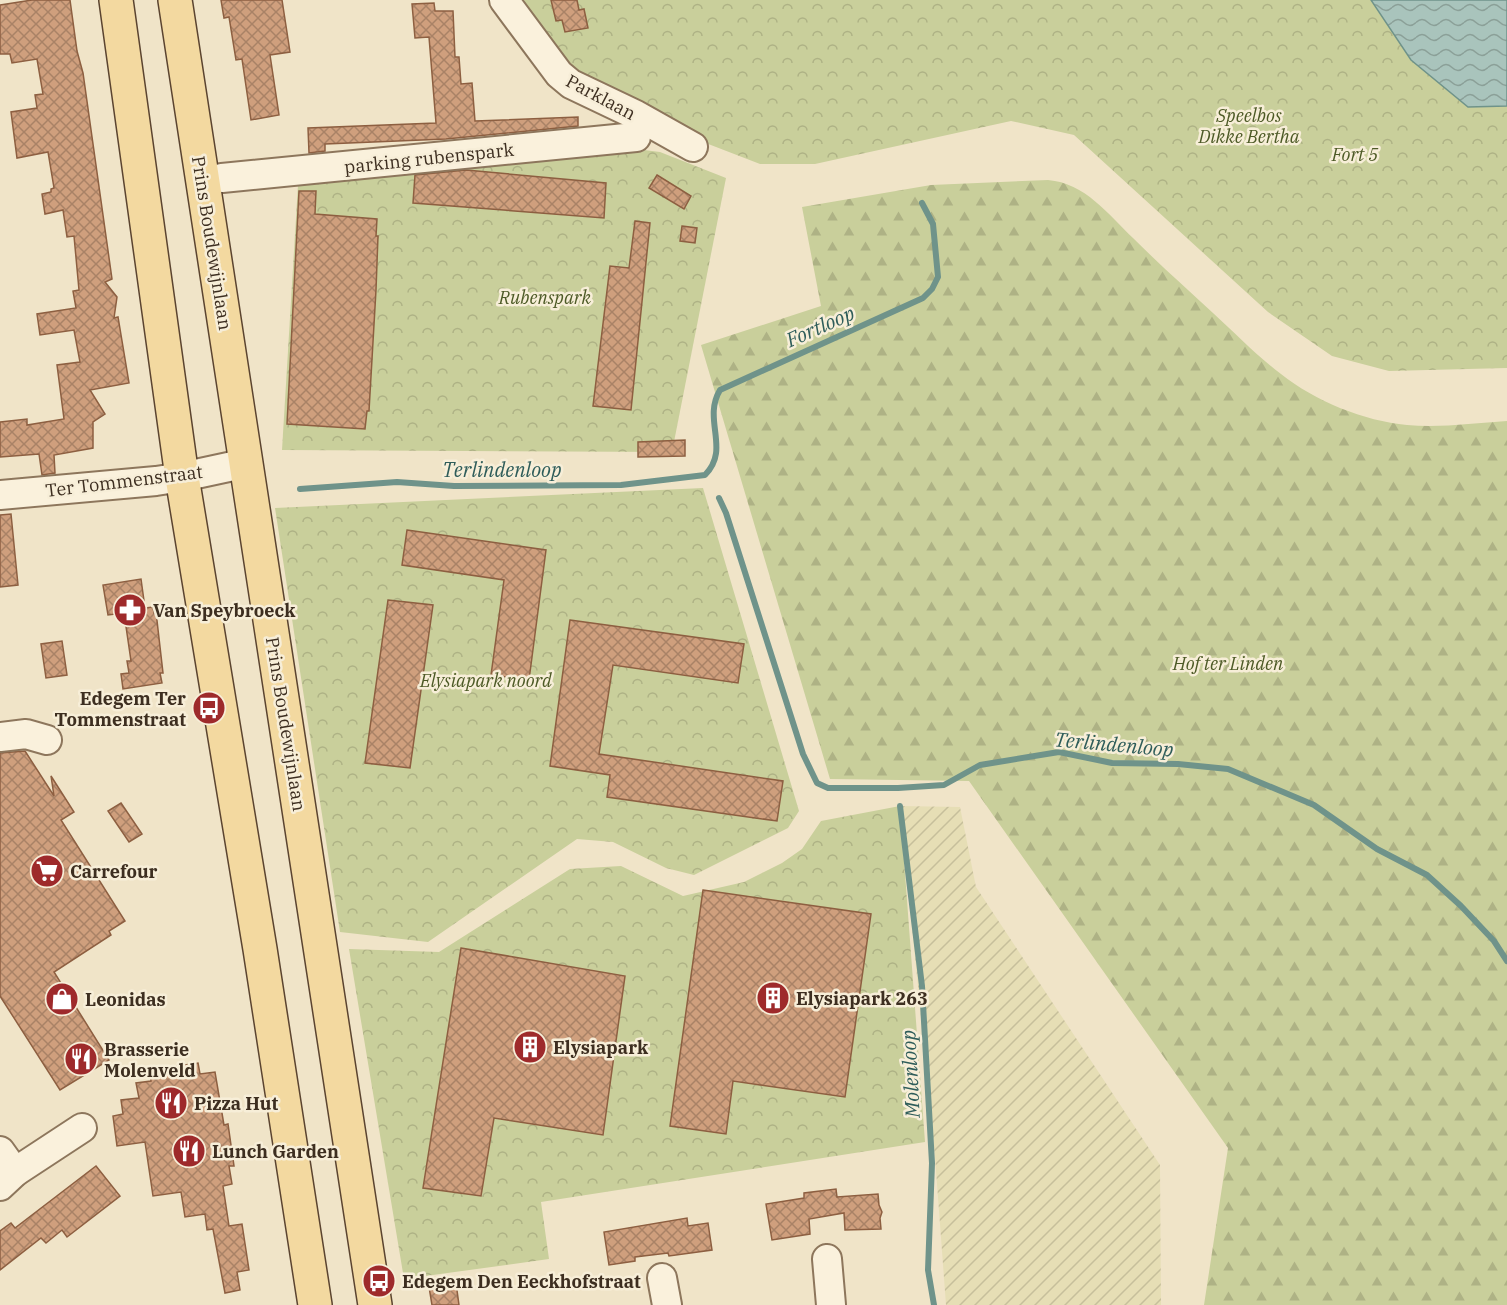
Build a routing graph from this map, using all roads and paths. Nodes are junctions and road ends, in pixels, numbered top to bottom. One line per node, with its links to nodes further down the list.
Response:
1 (116, 0): 8 (main road)
2 (175, 0): 7 (main road, Prins Boudewijnlaan)
3 (504, 0): 5 (street, Parklaan)
4 (636, 137): 6 (street, parking rubenspark)
5 (693, 147)
6 (222, 178)
7 (247, 463): 8 (street, Ter Tommenstraat); 16 (main road, Prins Boudewijnlaan)
8 (182, 477): 9 (street, Ter Tommenstraat); 15 (main road)
9 (0, 495)
10 (0, 737): 11 (street)
11 (47, 740)
12 (82, 1128): 13 (street)
13 (5, 1170)
14 (827, 1259): 17 (street)
15 (315, 1305)
16 (375, 1305)
17 (831, 1305)

